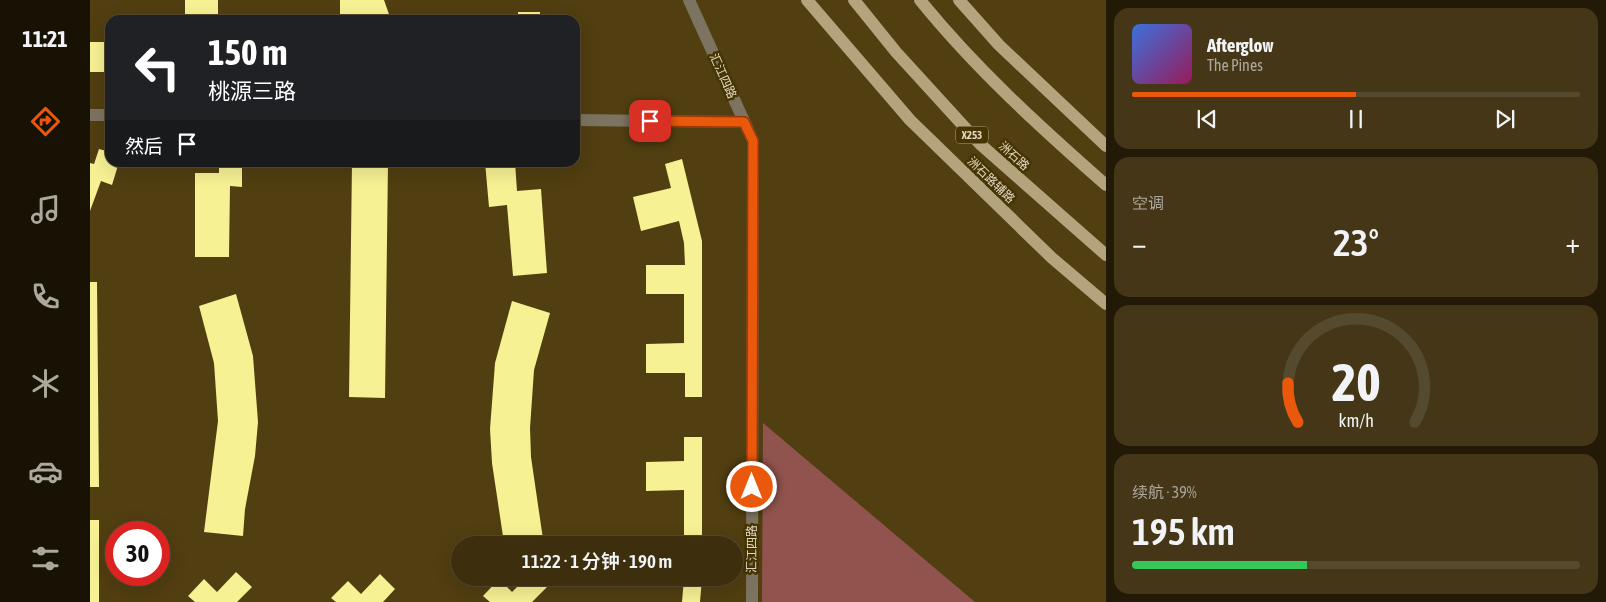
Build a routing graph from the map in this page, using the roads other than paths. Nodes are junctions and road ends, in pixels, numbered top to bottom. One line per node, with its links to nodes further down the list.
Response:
1 (688, 0): 9 (street, 汇江四路)
2 (807, 0): 13 (main road, 洲石路辅路)
3 (854, 0): 12 (main road, 洲石路 / X253)
4 (920, 0): 11 (main road)
5 (959, 0): 10 (main road)
6 (90, 115): 7 (street)
7 (105, 115)
8 (580, 120): 9 (street)
9 (744, 122): 14 (street, 汇江四路)
10 (1106, 146)
11 (1106, 184)
12 (1106, 255)
13 (1106, 304)
14 (752, 602)

